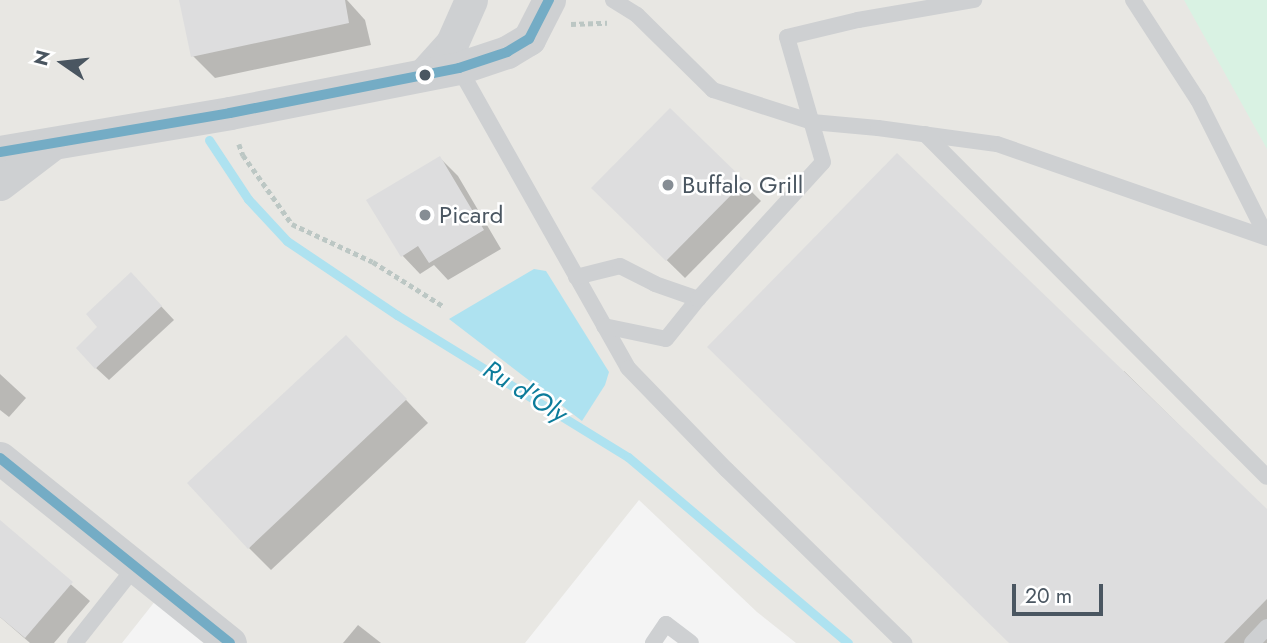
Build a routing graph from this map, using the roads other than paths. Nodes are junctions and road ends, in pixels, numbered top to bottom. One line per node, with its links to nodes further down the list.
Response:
1 (549, 0): 6 (street)
2 (613, 0): 8 (lane)
3 (974, 0): 8 (lane)
4 (1133, 0): 13 (lane)
5 (464, 4): 7 (street)
6 (460, 68): 7 (street); 14 (lane)
7 (425, 74): 10 (street)
8 (812, 122): 9 (lane); 15 (lane)
9 (925, 134): 13 (lane); 18 (lane)
10 (54, 142): 11 (street); 12 (street)
11 (0, 152)
12 (0, 184)
13 (1267, 238)
14 (576, 277): 15 (lane); 16 (lane)
15 (698, 299): 16 (lane)
16 (604, 326): 25 (lane)
17 (0, 458): 19 (street)
18 (1267, 477)
19 (135, 567): 21 (lane); 22 (street)
20 (1267, 627): 26 (lane)
21 (75, 643)
22 (230, 643)
23 (653, 643): 24 (lane)
24 (691, 643)
25 (904, 643)
26 (1252, 643)

